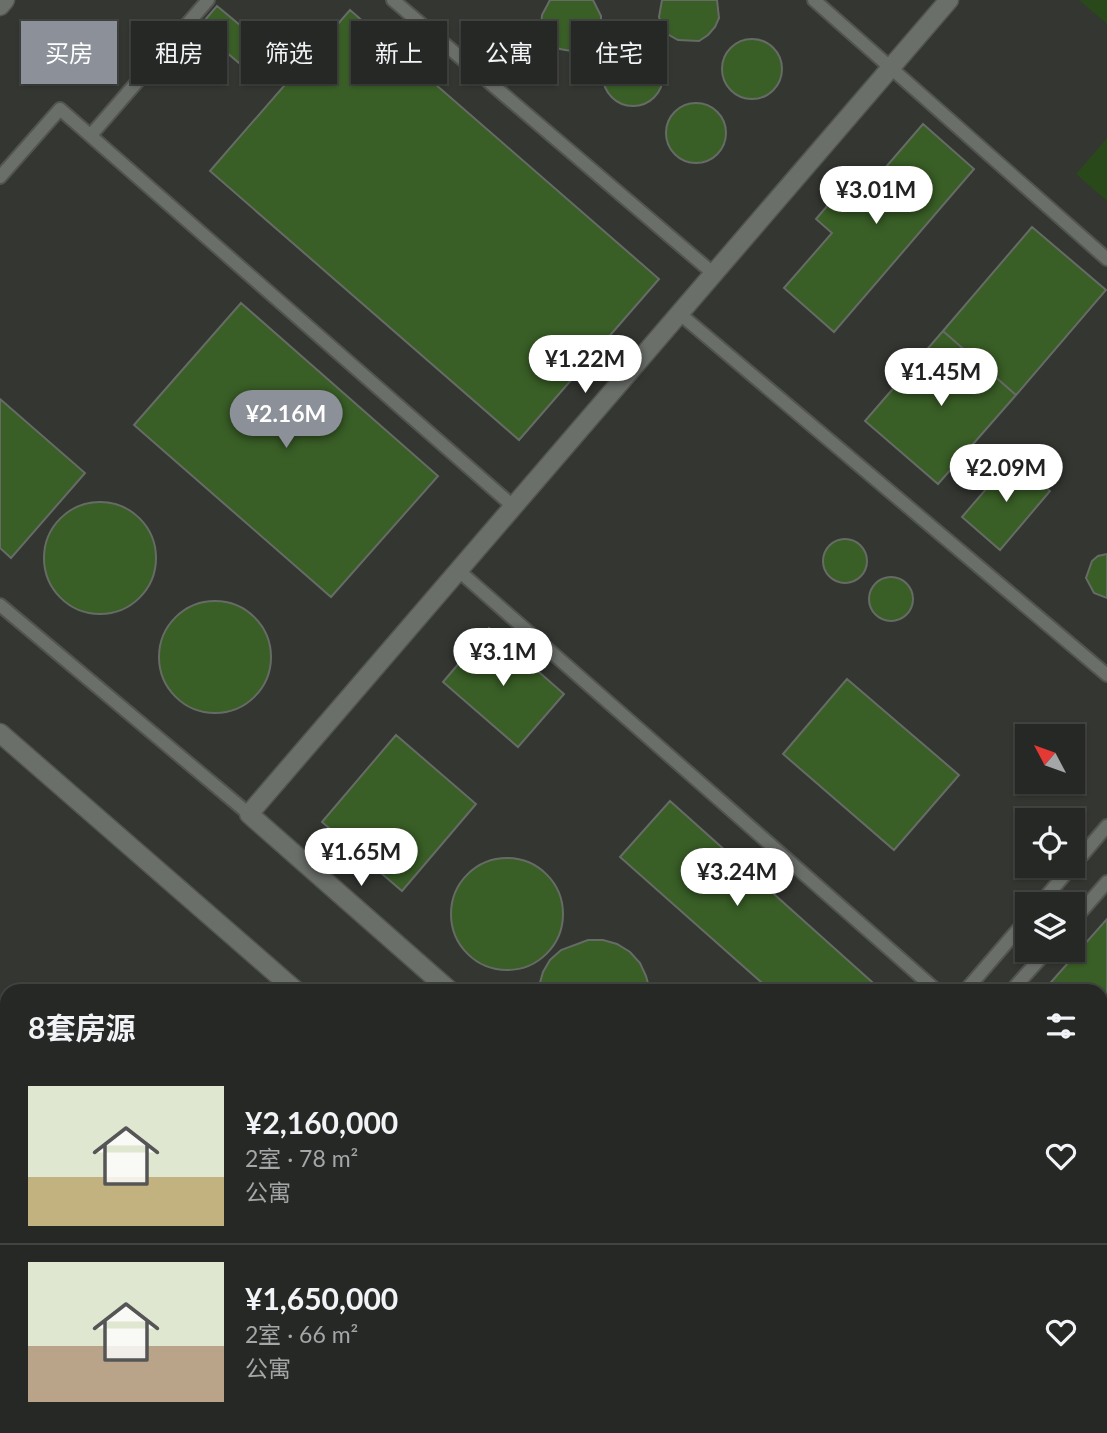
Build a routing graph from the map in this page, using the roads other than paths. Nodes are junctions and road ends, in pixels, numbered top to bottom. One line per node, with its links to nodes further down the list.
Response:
1 (5, 0): 6 (street)
2 (208, 0): 8 (lane)
3 (393, 0): 11 (lane)
4 (814, 0): 7 (lane)
5 (949, 0): 7 (street)
6 (0, 6)
7 (892, 67): 10 (lane); 11 (street)
8 (91, 135): 9 (lane); 13 (lane)
9 (0, 177)
10 (1107, 259)
11 (714, 274): 12 (street)
12 (680, 314): 13 (street); 16 (lane)
13 (514, 507): 14 (street)
14 (459, 571): 18 (street); 29 (lane)
15 (0, 605): 18 (lane)
16 (1107, 675)
17 (0, 733): 27 (street)
18 (249, 814): 28 (street)
19 (1107, 826): 20 (lane)
20 (1085, 851)
21 (1062, 878): 23 (lane)
22 (1107, 882): 24 (lane)
23 (1050, 892)
24 (1085, 908)
25 (1015, 933): 30 (lane)
26 (1037, 962): 31 (lane)
27 (288, 984)
28 (442, 984)
29 (929, 984)
30 (971, 984)
31 (1017, 984)

